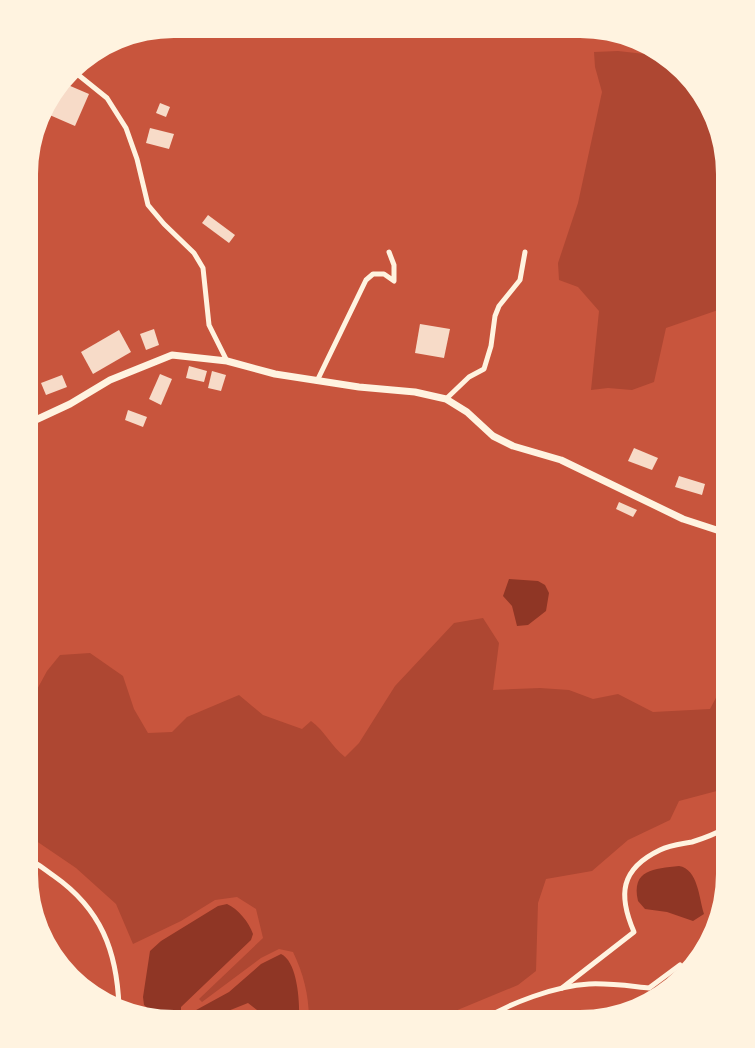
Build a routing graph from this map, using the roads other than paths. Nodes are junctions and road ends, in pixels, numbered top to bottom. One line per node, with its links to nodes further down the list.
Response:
1 (80, 77): 4 (lane)
2 (389, 252): 5 (lane)
3 (525, 252): 6 (lane)
4 (227, 361): 5 (street); 7 (street)
5 (317, 381): 6 (street)
6 (446, 399): 8 (street)
7 (38, 420)
8 (716, 530)
9 (716, 833): 12 (lane)
10 (38, 867): 13 (lane)
11 (680, 965): 12 (lane)
12 (562, 988): 14 (lane)
13 (118, 997)
14 (501, 1010)

